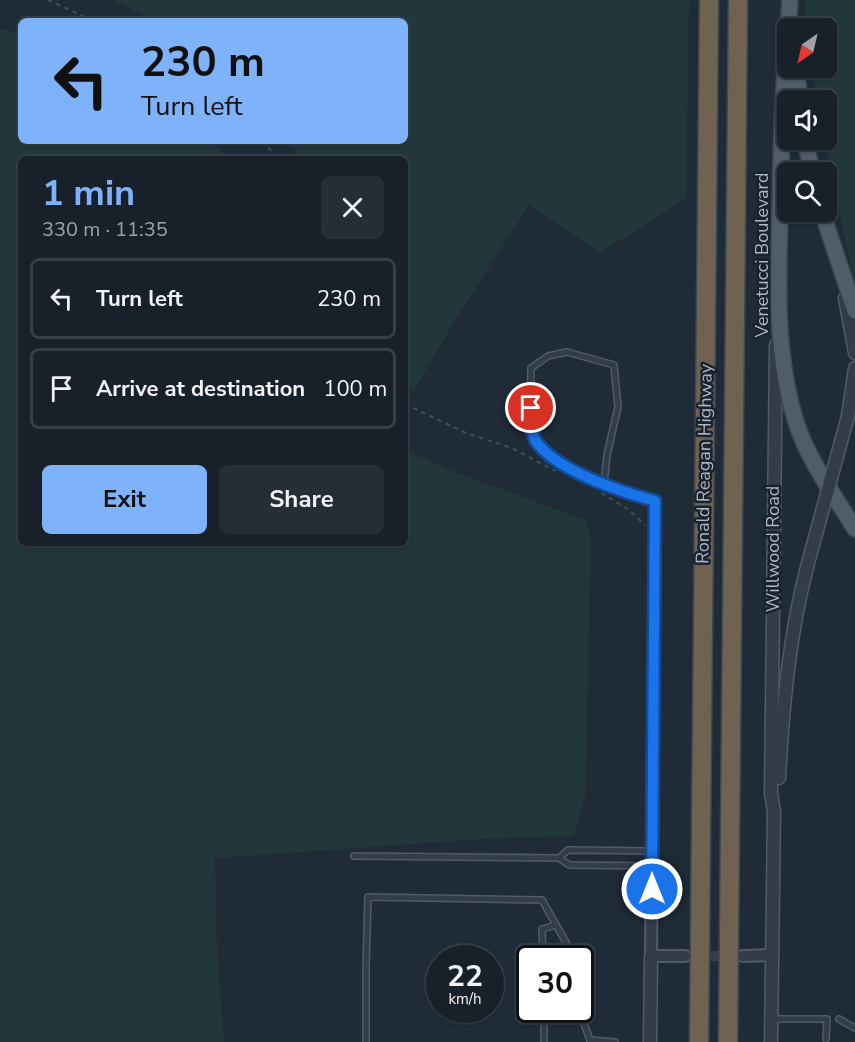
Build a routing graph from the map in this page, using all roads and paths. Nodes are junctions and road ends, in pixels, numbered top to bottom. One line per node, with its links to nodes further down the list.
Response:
1 (48, 0): 4 (path)
2 (709, 0): 44 (highway, Ronald Reagan Highway)
3 (738, 0): 45 (highway, Ronald Reagan Highway)
4 (87, 18)
5 (784, 78): 10 (main road, Venetucci Boulevard)
6 (265, 144): 7 (path)
7 (276, 156)
8 (825, 222): 9 (main road)
9 (835, 254): 11 (main road); 12 (street)
10 (778, 286): 19 (main road, Venetucci Boulevard); 21 (street, Willwood Road)
11 (855, 311)
12 (855, 353)
13 (855, 368): 21 (street, Willwood Road, bridge)
14 (408, 405): 15 (path)
15 (562, 474)
16 (604, 484): 16 (lane); 18 (lane)
17 (597, 490): 20 (path)
18 (655, 501): 20 (street)
19 (855, 529)
20 (655, 534): 22 (street)
21 (774, 812): 29 (street, Willwood Road)
22 (652, 850): 24 (lane); 25 (street)
23 (354, 856): 24 (lane)
24 (559, 858): 25 (lane)
25 (652, 866): 30 (street)
26 (556, 925): 27 (lane); 28 (lane); 40 (lane)
27 (543, 945)
28 (567, 945)
29 (772, 955): 32 (street); 33 (street, Willwood Road)
30 (651, 956): 31 (street); 43 (street)
31 (686, 956)
32 (743, 956)
33 (771, 1019): 38 (lane); 46 (street, Willwood Road)
34 (839, 1019): 37 (lane)
35 (544, 1023): 41 (lane)
36 (584, 1023): 39 (lane)
37 (855, 1028)
38 (826, 1039)
39 (590, 1041): 42 (lane)
40 (366, 1042)
41 (544, 1042)
42 (615, 1042)
43 (650, 1042)
44 (699, 1042)
45 (728, 1042)
46 (771, 1042)

